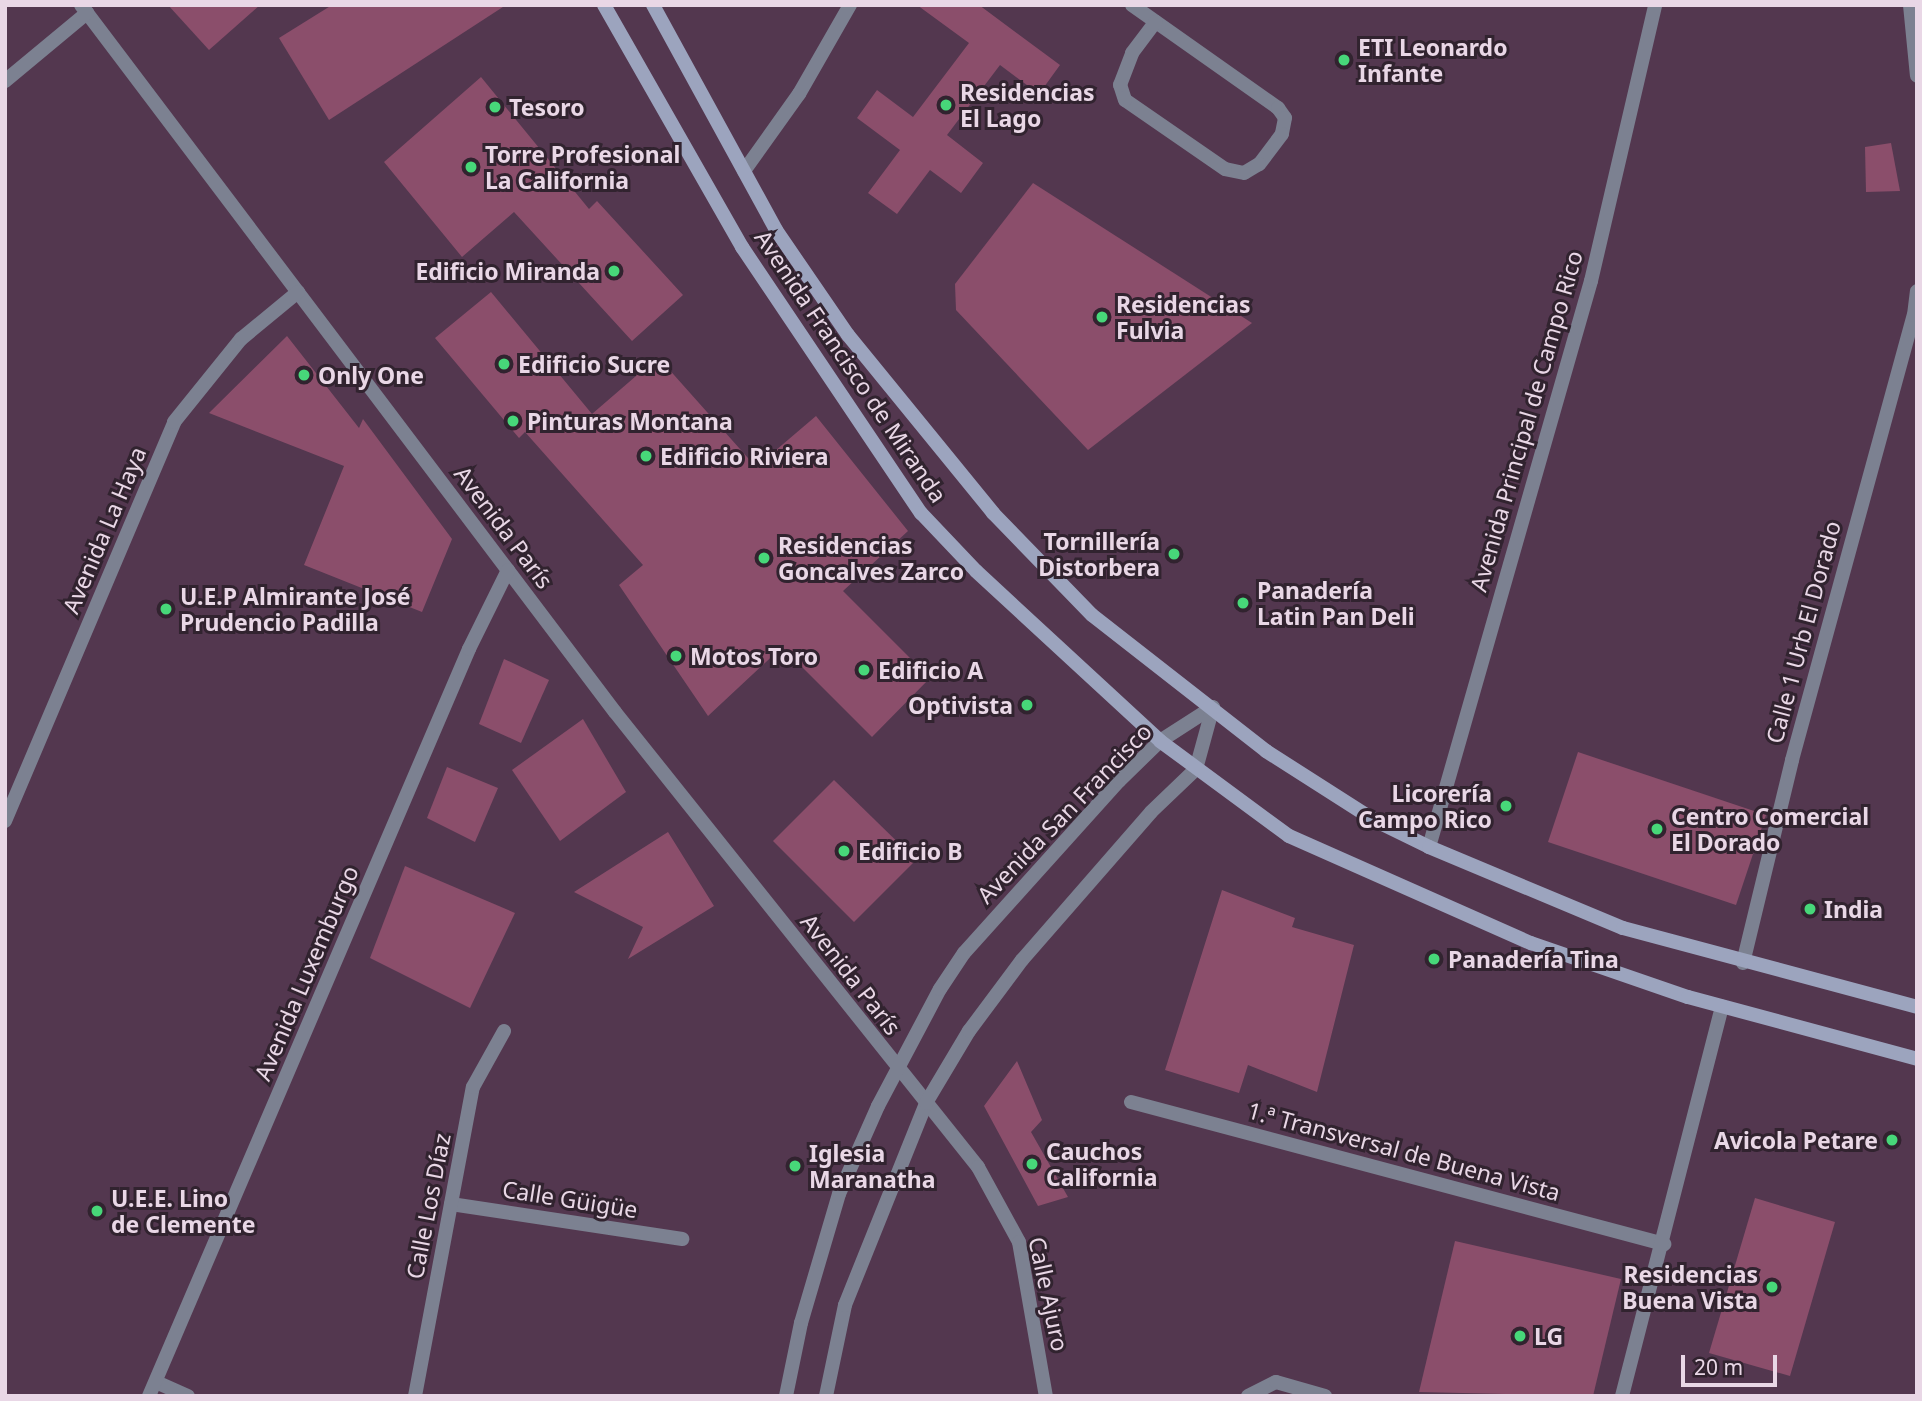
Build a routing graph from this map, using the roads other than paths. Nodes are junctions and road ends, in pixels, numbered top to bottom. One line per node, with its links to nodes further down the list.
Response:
1 (604, 5): 17 (main road, Avenida Francisco de Miranda)
2 (653, 5): 11 (main road, Avenida Francisco de Miranda)
3 (850, 5): 11 (street)
4 (1132, 5): 8 (street)
5 (1655, 5): 20 (street, Avenida Principal de Campo Rico)
6 (1910, 5): 9 (street)
7 (84, 9): 10 (street); 13 (street, Avenida París)
8 (1155, 22): 8 (street)
9 (1917, 76)
10 (5, 81)
11 (744, 171): 16 (main road, Avenida Francisco de Miranda)
12 (1917, 291): 14 (street, Calle 1 Urb El Dorado)
13 (298, 292): 15 (street, Avenida París); 19 (street, Avenida La Haya)
14 (1916, 315): 21 (street, Calle 1 Urb El Dorado)
15 (508, 570): 26 (street, Avenida París); 32 (street, Avenida Luxemburgo)
16 (1213, 707): 17 (street, Avenida San Francisco); 18 (street); 20 (main road, Avenida Francisco de Miranda)
17 (1160, 741): 18 (main road, Avenida Francisco de Miranda); 26 (street, Avenida San Francisco)
18 (1196, 769): 22 (main road, Avenida Francisco de Miranda); 27 (street)
19 (5, 821)
20 (1429, 847): 21 (main road, Avenida Francisco de Miranda)
21 (1743, 963): 23 (main road, Avenida Francisco de Miranda)
22 (1722, 1007): 25 (main road, Avenida Francisco de Miranda); 31 (street)
23 (1917, 1007)
24 (504, 1031): 29 (street, Calle Los Díaz)
25 (1917, 1059)
26 (898, 1070): 27 (street, Avenida París); 36 (street, Avenida San Francisco)
27 (926, 1102): 37 (street); 38 (street, Calle Ajuro)
28 (1131, 1102): 31 (street, 1.ª Transversal de Buena Vista)
29 (451, 1204): 30 (street, Calle Güigüe); 35 (street, Calle Los Díaz)
30 (682, 1239)
31 (1664, 1244): 41 (street)
32 (156, 1382): 33 (street, Avenida Luxemburgo); 34 (street)
33 (149, 1396)
34 (188, 1396)
35 (415, 1396)
36 (786, 1396)
37 (826, 1396)
38 (1046, 1396)
39 (1248, 1396): 40 (street)
40 (1325, 1396)
41 (1622, 1396)

